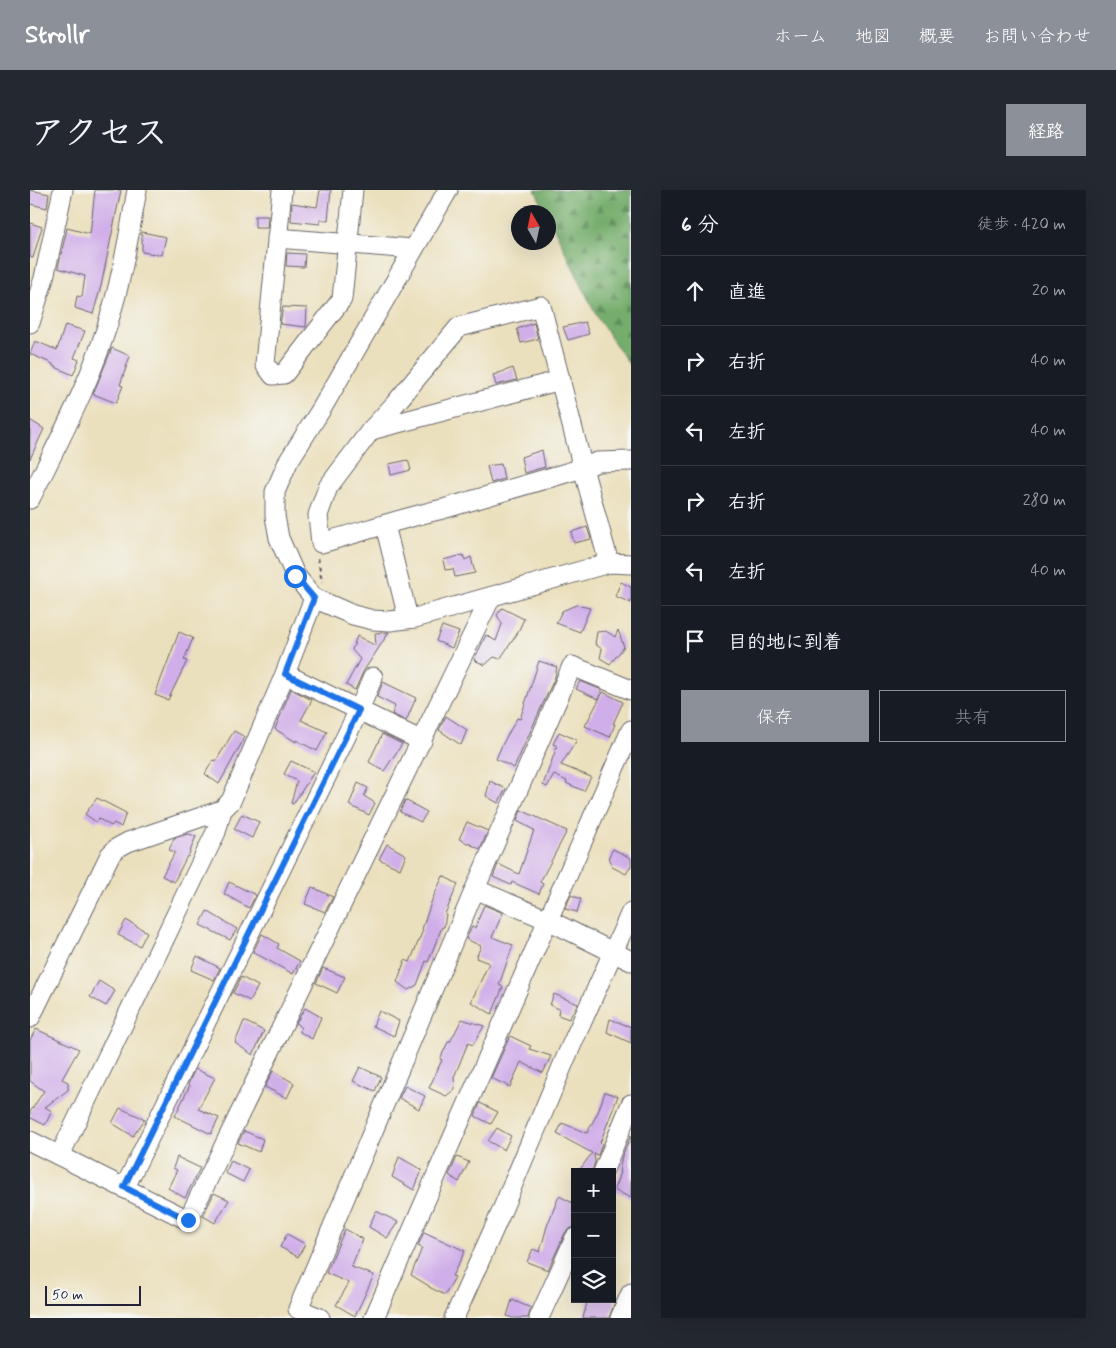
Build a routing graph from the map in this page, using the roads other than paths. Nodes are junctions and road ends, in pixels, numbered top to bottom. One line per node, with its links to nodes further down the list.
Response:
1 (63, 190): 9 (street)
2 (137, 190): 14 (street)
3 (282, 190): 6 (street)
4 (353, 190): 7 (street)
5 (448, 190): 8 (street)
6 (277, 238): 7 (street); 7 (street)
7 (348, 244): 8 (street)
8 (413, 248): 19 (street)
9 (30, 324)
10 (561, 380): 11 (street); 11 (street); 13 (street)
11 (371, 430): 15 (street)
12 (631, 460): 13 (street)
13 (582, 468): 15 (street); 16 (street)
14 (30, 499)
15 (385, 525): 20 (street)
16 (610, 563): 17 (street); 18 (street)
17 (631, 564)
18 (491, 597): 20 (street); 26 (street)
19 (319, 600): 20 (street); 21 (street)
20 (408, 618)
21 (285, 674): 24 (street); 27 (street)
22 (373, 677): 24 (street)
23 (631, 690): 28 (street)
24 (359, 710): 26 (street); 38 (street)
25 (631, 730): 30 (street)
26 (422, 741): 38 (street)
27 (222, 810): 33 (street); 36 (street)
28 (475, 889): 30 (street); 41 (street)
29 (631, 912): 31 (street)
30 (548, 920): 31 (street); 42 (street)
31 (612, 952): 32 (street); 43 (street)
32 (631, 961)
33 (30, 1018)
34 (631, 1104): 37 (street)
35 (30, 1141): 36 (street)
36 (60, 1155): 38 (street)
37 (605, 1168)
38 (124, 1187)
39 (571, 1247): 44 (street)
40 (630, 1298): 45 (street)
41 (320, 1318)
42 (374, 1318)
43 (454, 1318)
44 (540, 1318)
45 (620, 1318)

